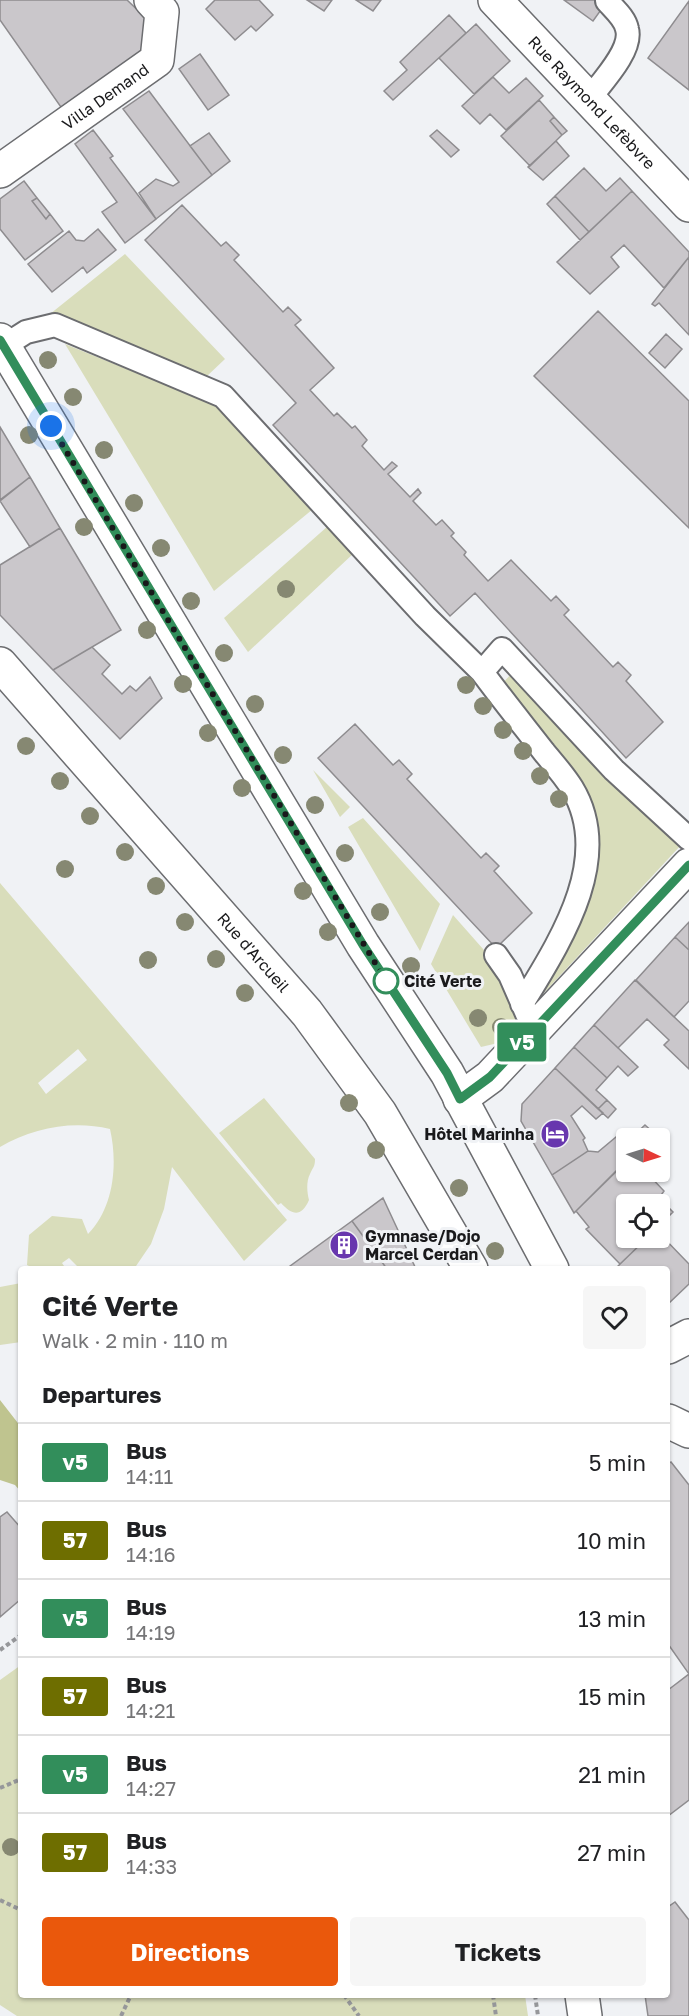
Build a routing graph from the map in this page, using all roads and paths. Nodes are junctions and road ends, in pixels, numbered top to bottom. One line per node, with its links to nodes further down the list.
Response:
1 (151, 0): 5 (street, Villa Demand)
2 (495, 0): 4 (street, Rue Raymond Lefèbvre)
3 (607, 1): 4 (lane)
4 (589, 99): 6 (street, Rue Raymond Lefèbvre)
5 (0, 171)
6 (689, 205)
7 (2, 343): 9 (lane); 14 (street)
8 (0, 664): 15 (street, Rue d'Arcueil)
9 (482, 672): 10 (lane); 13 (lane)
10 (689, 839)
11 (689, 865): 13 (street)
12 (496, 956): 13 (lane)
13 (529, 1016): 14 (street)
14 (460, 1099): 16 (street)
15 (469, 1266)
16 (550, 1266)
17 (689, 1336): 18 (street)
18 (670, 1346)
19 (670, 1422): 20 (street)
20 (689, 1431)
21 (18, 1637): 22 (path)
22 (0, 1650)
23 (18, 1780): 24 (path)
24 (0, 1788)
25 (0, 1900): 26 (path)
26 (18, 1909)
27 (130, 1998): 32 (path)
28 (346, 1998): 33 (path)
29 (493, 1998): 34 (path)
30 (535, 1998): 35 (path)
31 (582, 1998): 36 (street)
32 (121, 2016)
33 (359, 2016)
34 (496, 2016)
35 (538, 2016)
36 (585, 2016)

